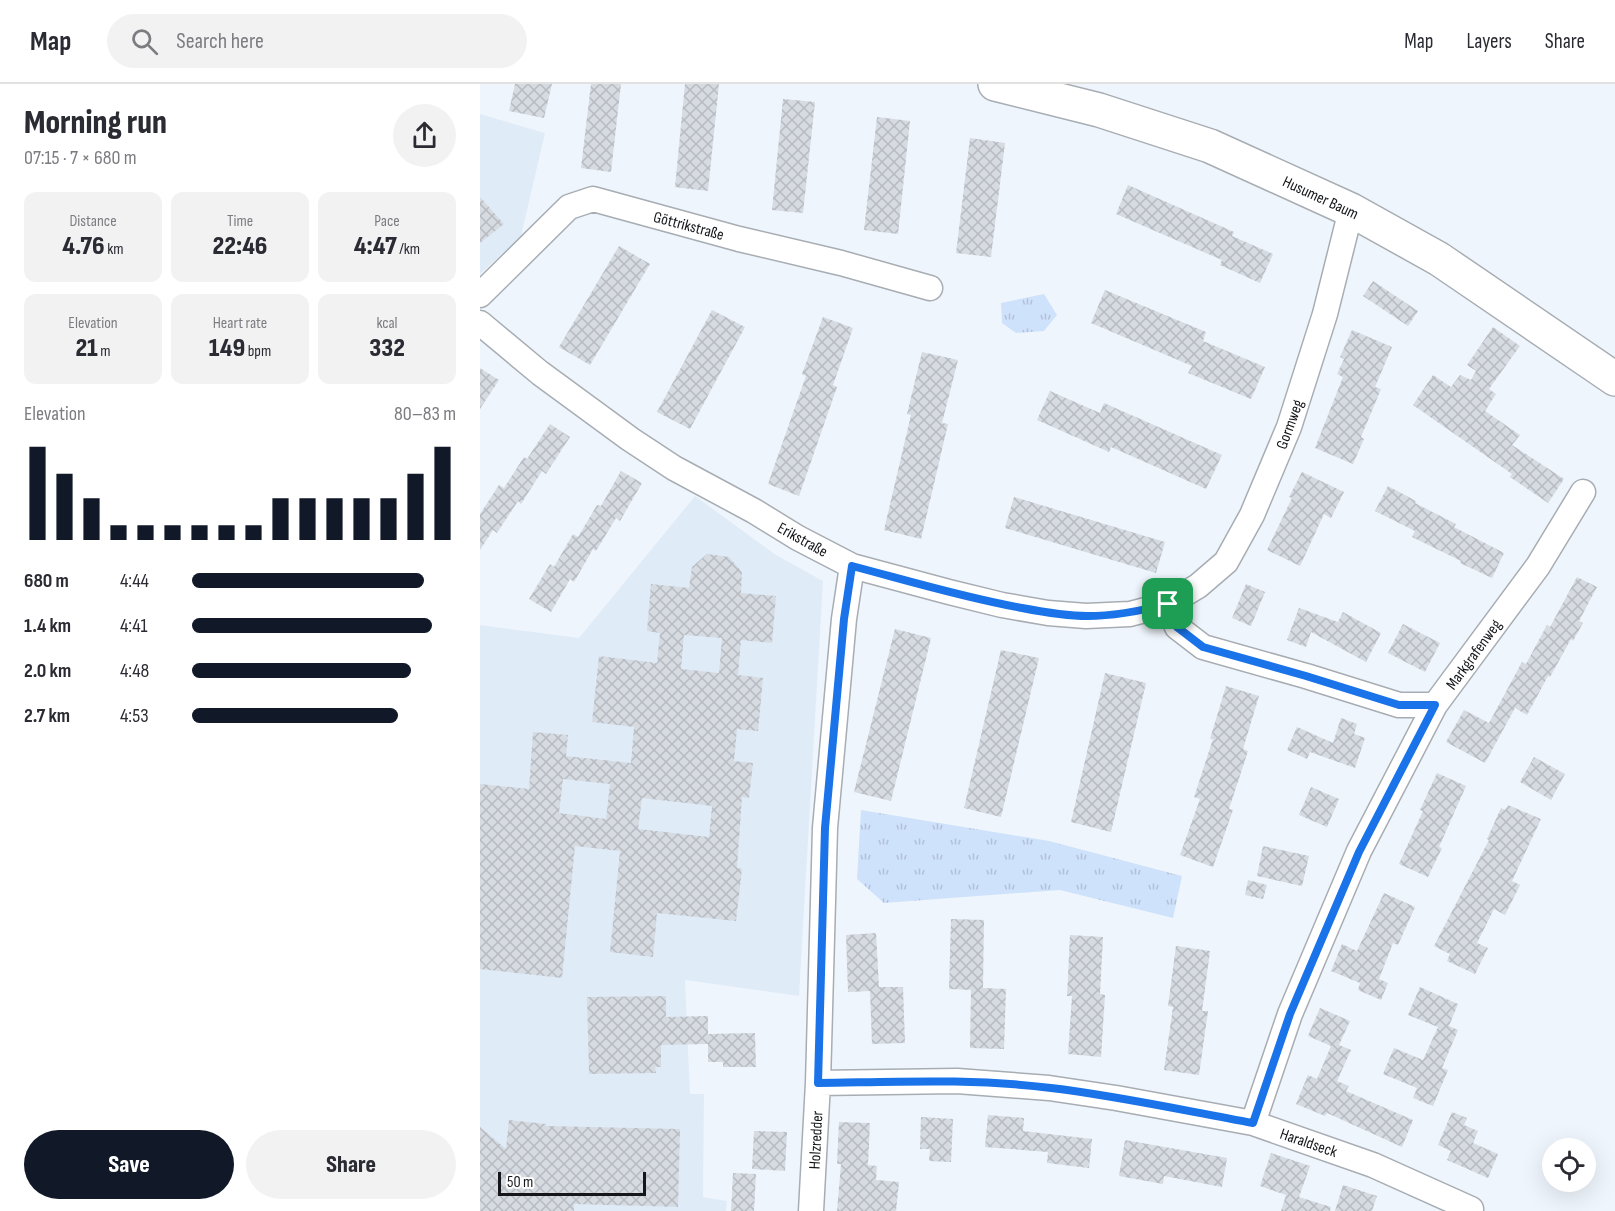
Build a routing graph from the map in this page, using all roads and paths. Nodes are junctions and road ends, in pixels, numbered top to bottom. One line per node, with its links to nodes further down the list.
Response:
1 (995, 84): 2 (street, Husumer Baum)
2 (1351, 210): 6 (street, Husumer Baum); 9 (street, Gormweg)
3 (930, 288): 4 (street, Göttrikstraße)
4 (480, 294)
5 (480, 323): 8 (street, Erikstraße)
6 (1615, 379)
7 (1583, 492): 10 (street, Markgrafenweg)
8 (852, 566): 9 (street, Erikstraße); 11 (street, Holzredder)
9 (1168, 604): 10 (street)
10 (1435, 705): 12 (street, Markgrafenweg)
11 (818, 1083): 12 (street, Haraldseck); 14 (street, Holzredder)
12 (1253, 1123): 13 (street, Haraldseck)
13 (1471, 1209)
14 (811, 1211)

